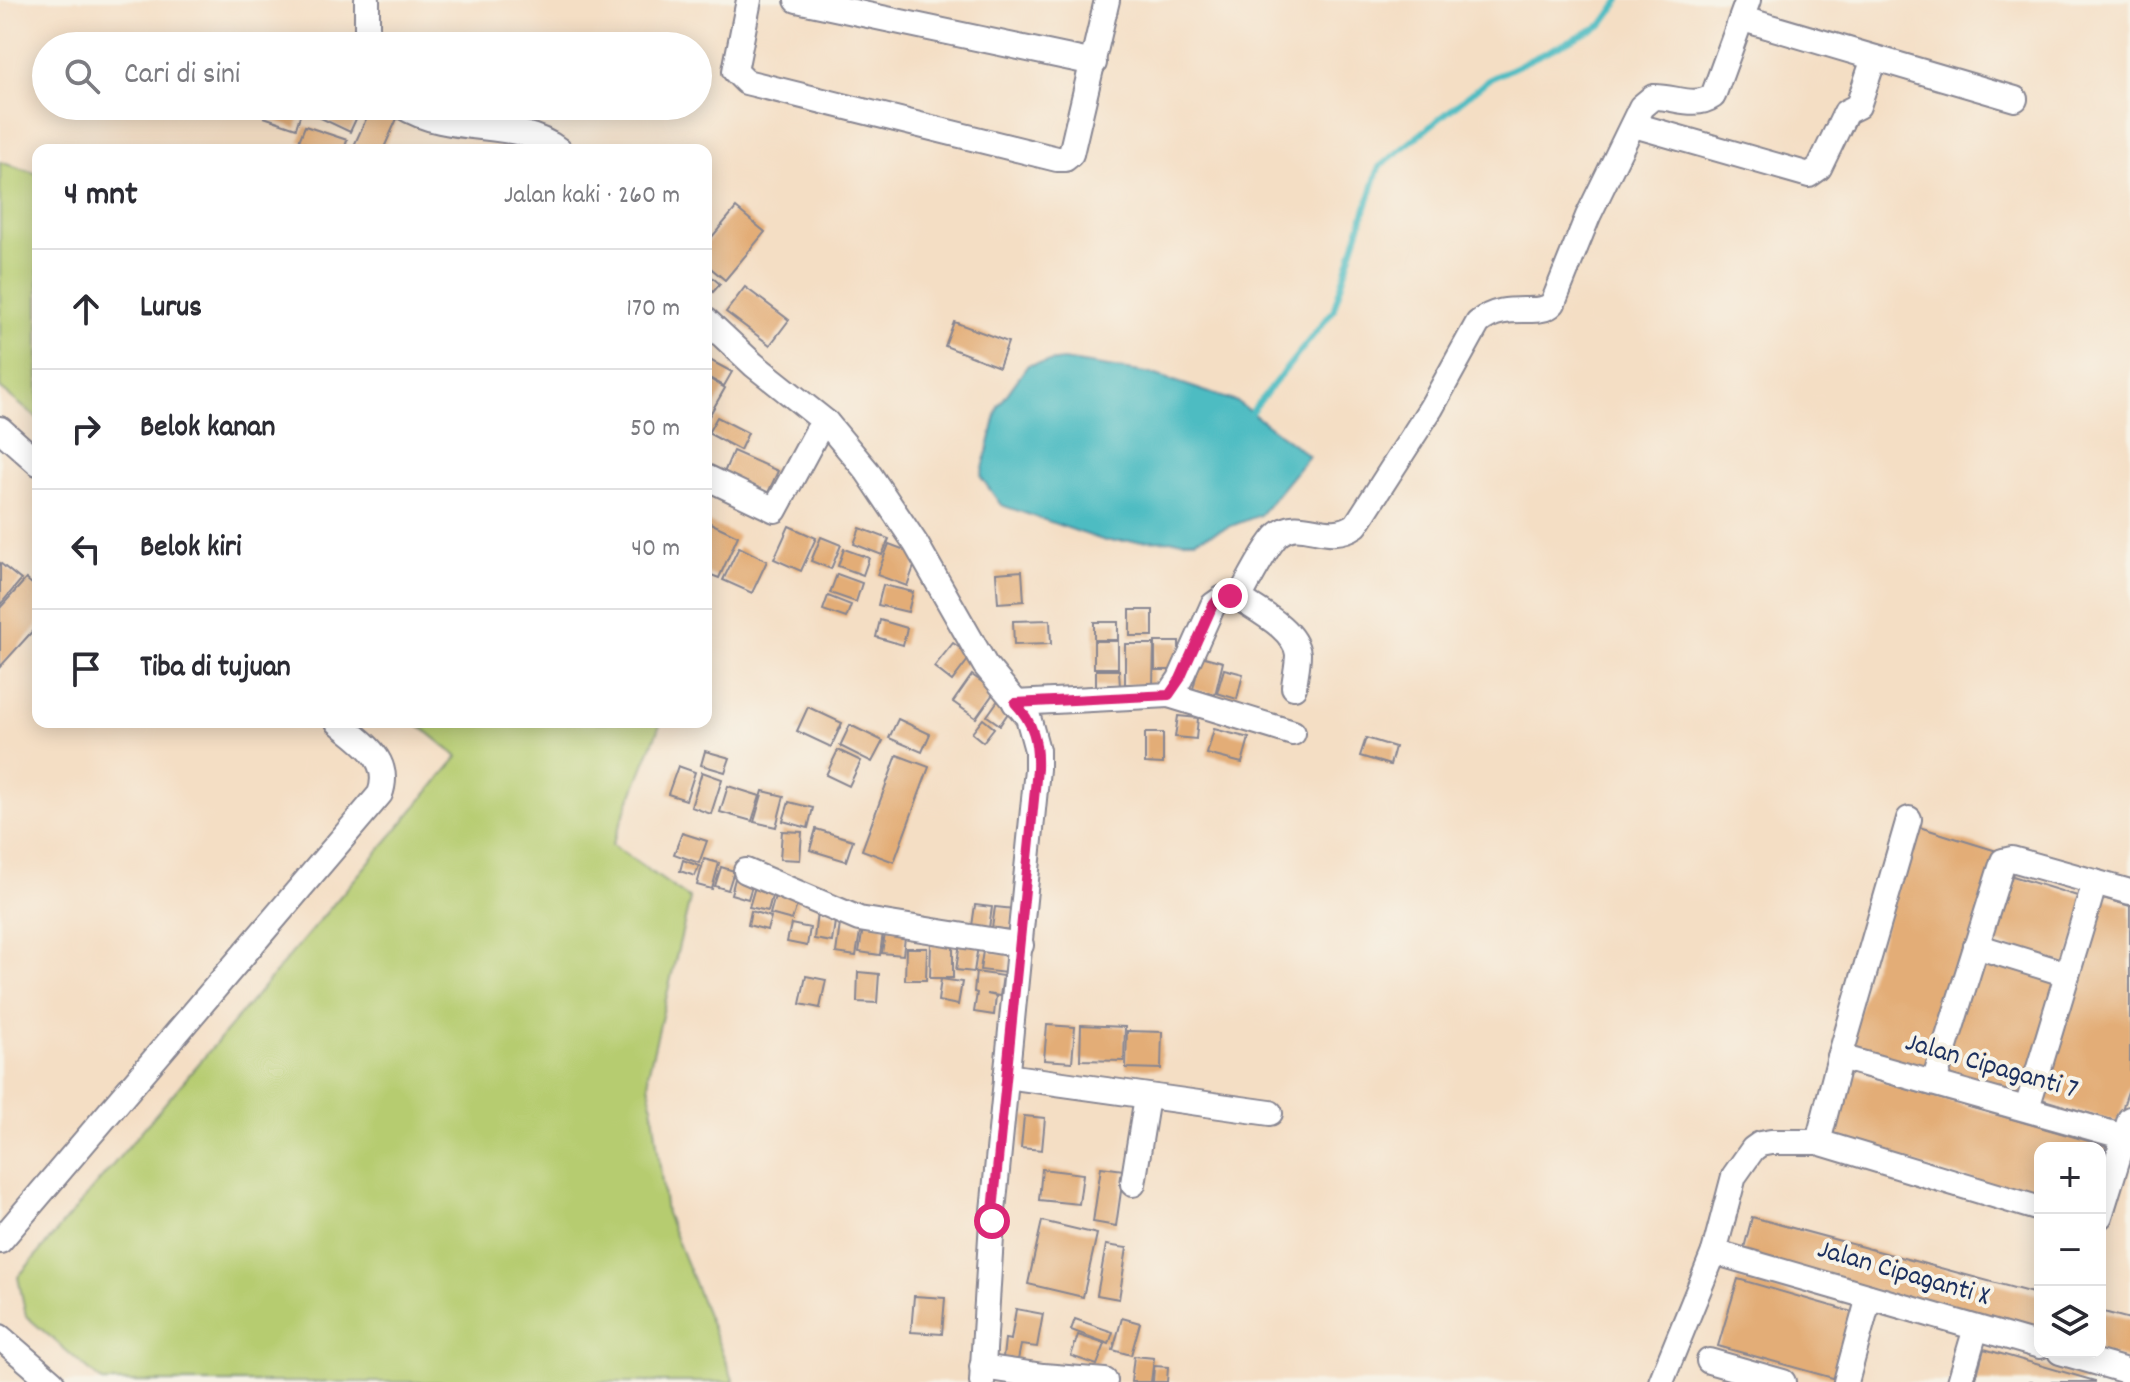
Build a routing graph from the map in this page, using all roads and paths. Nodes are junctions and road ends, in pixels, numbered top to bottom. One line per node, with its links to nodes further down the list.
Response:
1 (367, 0): 6 (street)
2 (749, 0): 8 (street)
3 (797, 0): 8 (street)
4 (1107, 0): 8 (street)
5 (1746, 10): 7 (street); 11 (street)
6 (367, 32)
7 (1874, 58): 9 (street); 11 (street)
8 (1094, 63)
9 (2015, 99)
10 (429, 120): 12 (street)
11 (1634, 125): 18 (street)
12 (549, 144)
13 (712, 326): 14 (street)
14 (827, 423): 17 (street); 21 (street)
15 (0, 429): 16 (street)
16 (32, 458)
17 (712, 480)
18 (1239, 598): 19 (street); 20 (street)
19 (1294, 687)
20 (1169, 695): 21 (street); 23 (street)
21 (1015, 703): 28 (street)
22 (345, 728): 42 (street)
23 (1293, 733)
24 (1909, 819): 31 (street)
25 (746, 871): 28 (street)
26 (2095, 882): 27 (street); 29 (street); 30 (street)
27 (2130, 892)
28 (1021, 945): 32 (street)
29 (1976, 946): 30 (street); 33 (street)
30 (2067, 974): 35 (street)
31 (1840, 1057): 33 (street, Jalan Cipaganti 7); 38 (street)
32 (1006, 1076): 34 (street); 51 (street)
33 (1934, 1082): 35 (street, Jalan Cipaganti 7)
34 (1147, 1097): 36 (street); 39 (street)
35 (2027, 1108): 37 (street, Jalan Cipaganti 7)
36 (1270, 1113)
37 (2128, 1128): 41 (street)
38 (1818, 1142): 40 (street); 43 (street)
39 (1133, 1184)
40 (2034, 1207)
41 (2101, 1214)
42 (0, 1241)
43 (1714, 1252): 44 (street, Jalan Cipaganti X); 54 (street)
44 (1869, 1297): 45 (street, Jalan Cipaganti X); 56 (street)
45 (1976, 1328): 47 (street, Jalan Cipaganti X); 57 (street)
46 (0, 1337): 53 (street)
47 (2034, 1344)
48 (2081, 1358): 50 (street)
49 (1709, 1361): 55 (street)
50 (2130, 1372)
51 (982, 1374): 52 (street)
52 (1105, 1381)
53 (52, 1382)
54 (1661, 1382)
55 (1783, 1382)
56 (1846, 1382)
57 (1960, 1382)

